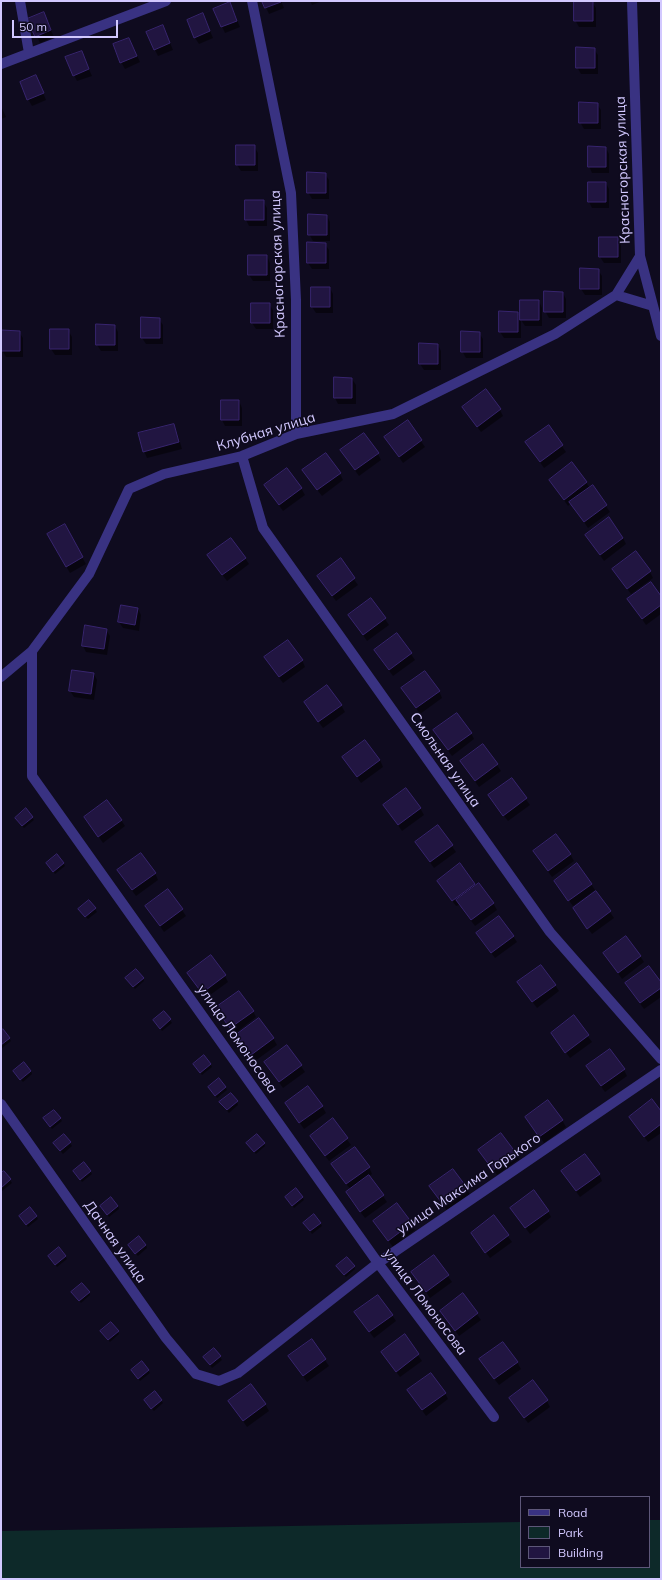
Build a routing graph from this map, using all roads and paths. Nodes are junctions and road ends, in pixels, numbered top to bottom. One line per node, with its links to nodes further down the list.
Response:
1 (20, 1): 5 (street)
2 (166, 1): 5 (street)
3 (252, 1): 11 (street, Красногорская улица)
4 (632, 1): 7 (street, Красногорская улица)
5 (29, 53): 6 (street)
6 (1, 64)
7 (640, 256): 8 (street, Клубная улица); 9 (street, Красногорская улица)
8 (616, 295): 9 (street); 11 (street, Клубная улица)
9 (653, 306): 10 (street, Красногорская улица)
10 (661, 336)
11 (296, 434): 12 (street, Клубная улица)
12 (242, 456): 13 (street, Клубная улица); 15 (street, Смольная улица)
13 (32, 651): 14 (street, Клубная улица); 18 (street, улица Ломоносова)
14 (1, 677)
15 (661, 1059)
16 (661, 1070): 18 (street, улица Максима Горького)
17 (1, 1104): 19 (street, Дачная улица)
18 (378, 1263): 19 (street, улица Максима Горького); 20 (street, улица Ломоносова)
19 (219, 1381)
20 (494, 1417)

